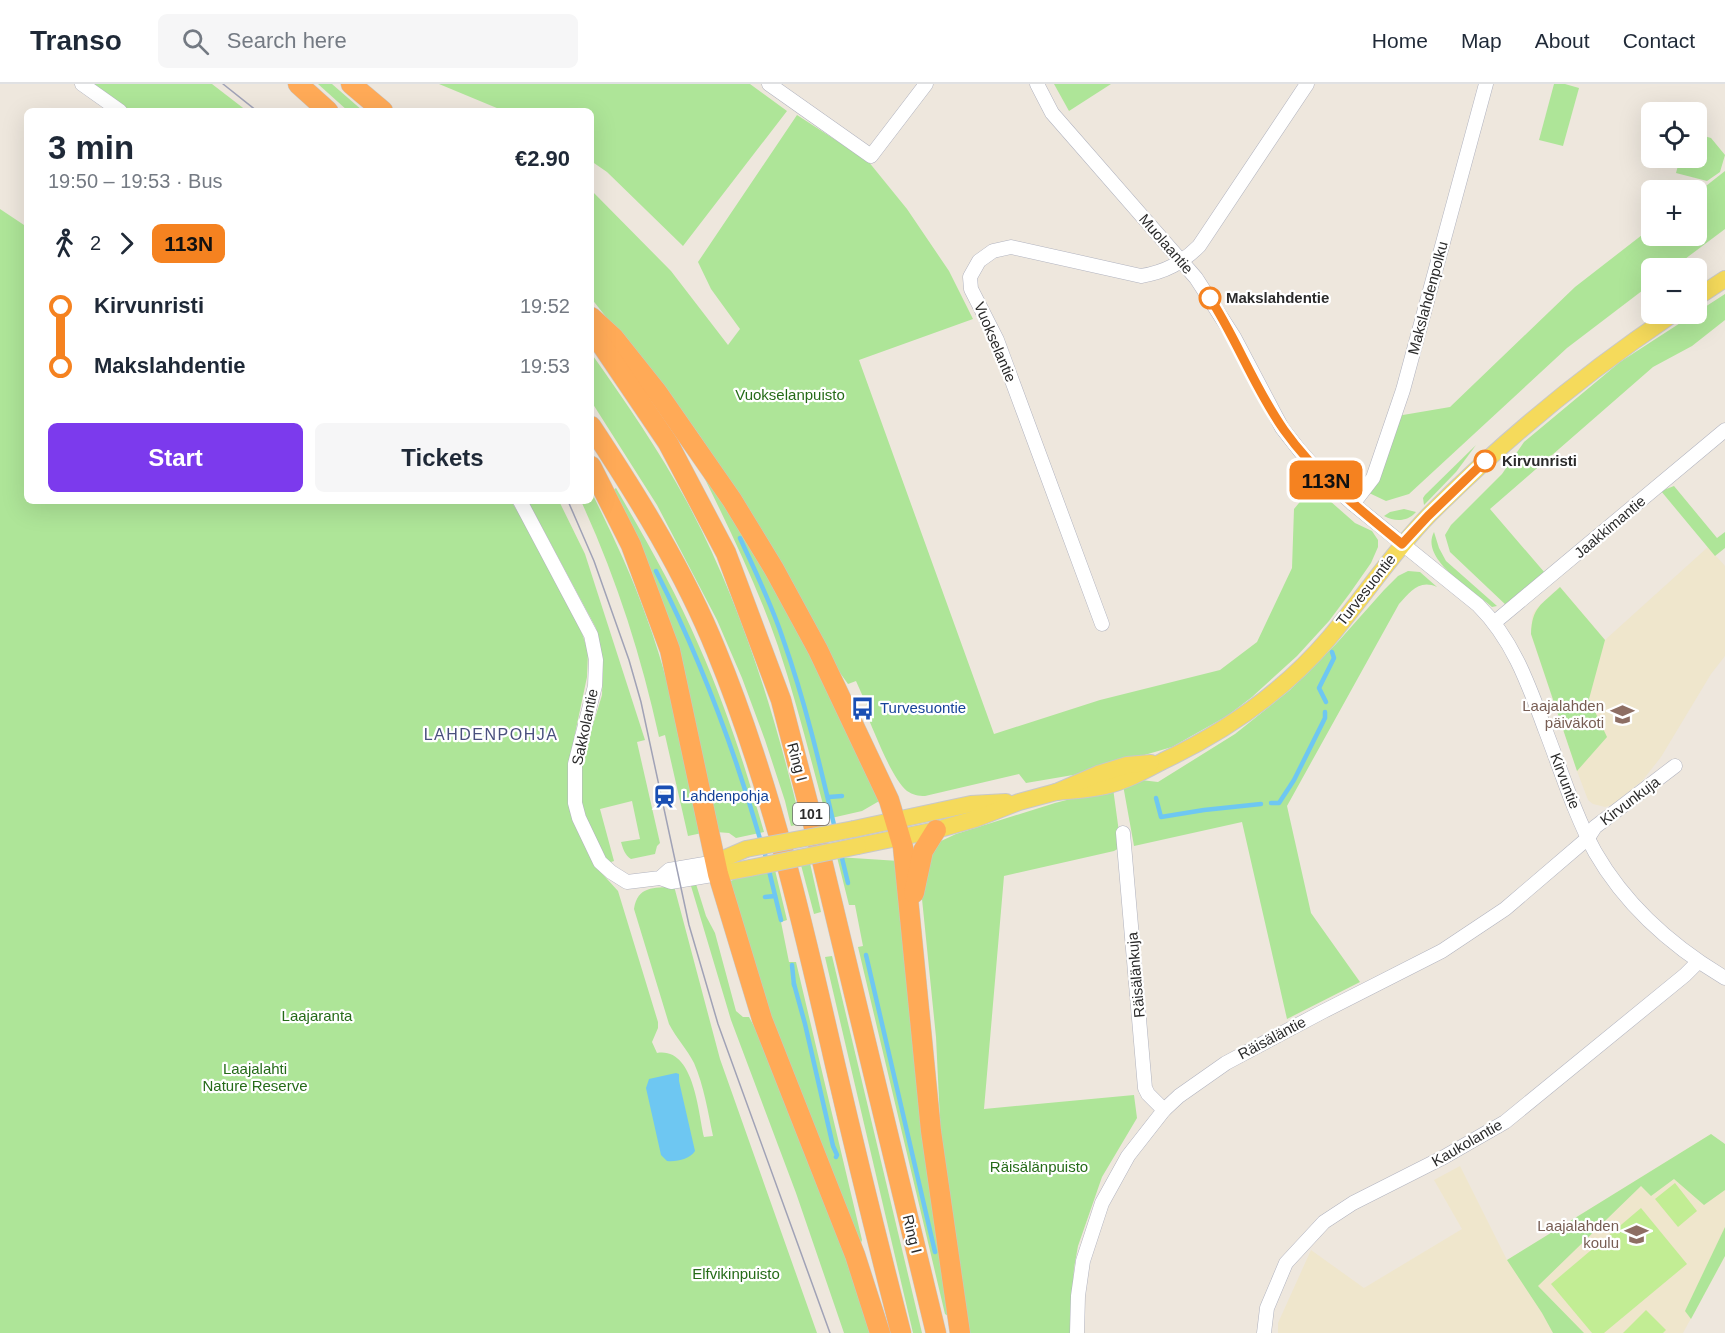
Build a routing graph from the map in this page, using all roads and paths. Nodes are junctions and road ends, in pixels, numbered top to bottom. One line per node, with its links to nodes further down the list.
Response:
1 (82, 84): 9 (street)
2 (351, 84): 11 (highway)
3 (769, 84): 4 (street)
4 (926, 84)
5 (1037, 84): 12 (street, Muolaantie)
6 (1307, 84): 12 (street)
7 (1486, 84): 22 (street, Makslahdenpolku)
8 (304, 89): 10 (highway)
9 (116, 108)
10 (325, 108)
11 (379, 108)
12 (1182, 261): 22 (street, Muolaantie); 25 (street, Vuokselantie)
13 (1725, 279): 14 (main road)
14 (1707, 291)
15 (594, 320): 28 (highway)
16 (1659, 324): 23 (main road, Turvesuontie)
17 (594, 336): 39 (highway, Ring I / 101)
18 (594, 430): 38 (highway, 101)
19 (1725, 430): 24 (street, Jaakkimantie)
20 (594, 472): 32 (highway)
21 (522, 504): 32 (street, Sakkolantie)
22 (1353, 504): 23 (street, Muolaantie)
23 (1402, 544): 24 (street, Kirvuntie); 27 (main road, Turvesuontie)
24 (1495, 622): 31 (street, Kirvuntie)
25 (1102, 624)
26 (1675, 766): 31 (street, Kirvunkuja)
27 (1019, 802): 28 (main road, Turvesuontie); 29 (main road, Turvesuontie)
28 (898, 828): 29 (main road, Turvesuontie); 32 (main road, Turvesuontie, bridge); 32 (main road, Turvesuontie, bridge); 33 (highway)
29 (936, 830): 33 (highway)
30 (1124, 834): 36 (street, Räisälänkuja)
31 (1588, 838): 34 (street, Kirvuntie); 36 (street, Räisäläntie)
32 (717, 868): 37 (highway)
33 (911, 916): 40 (highway)
34 (1698, 962): 35 (street, Kirvuntie); 42 (street, Kaukolantie)
35 (1725, 978)
36 (1164, 1110): 41 (street, Räisäläntie)
37 (880, 1333)
38 (901, 1333)
39 (936, 1333)
40 (960, 1333)
41 (1077, 1333)
42 (1264, 1333)

